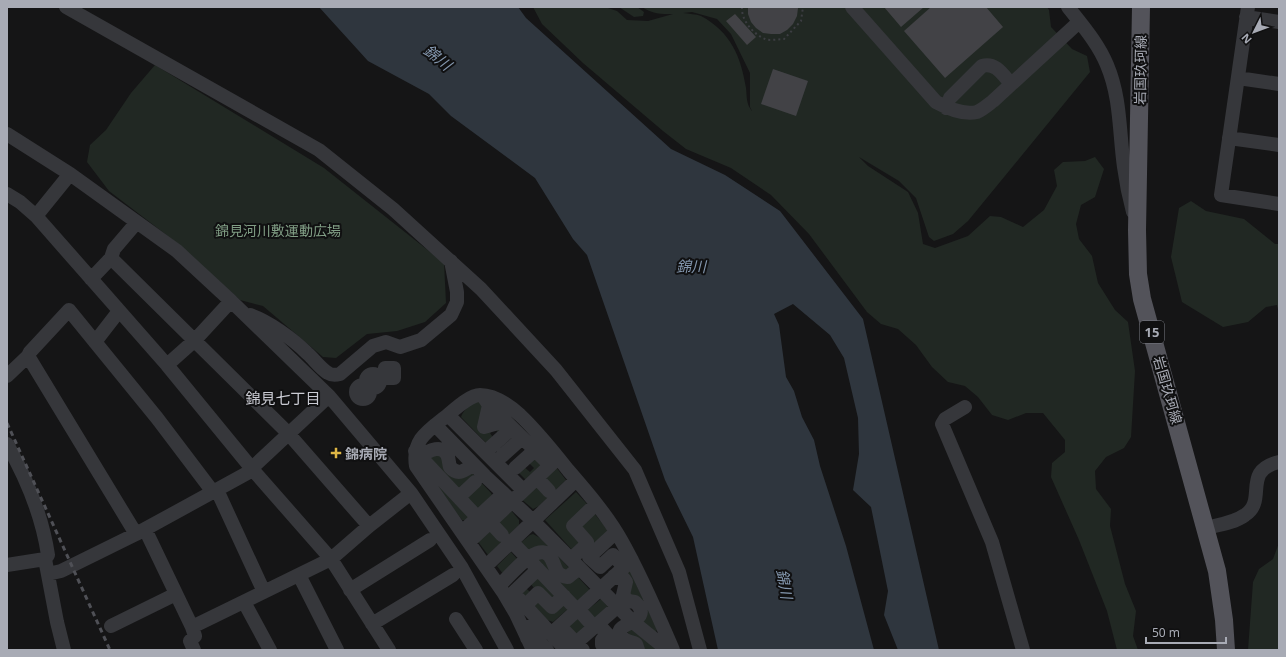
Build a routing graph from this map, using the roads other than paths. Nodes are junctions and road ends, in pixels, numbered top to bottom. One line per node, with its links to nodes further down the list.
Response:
1 (66, 7): 22 (street)
2 (852, 7): 11 (street)
3 (1068, 7): 6 (street)
4 (1142, 9): 20 (main road, 岩国玖珂線 / 15)
5 (1247, 12): 7 (street); 8 (street)
6 (1079, 22): 9 (street); 20 (street)
7 (1279, 22)
8 (1238, 78): 10 (street); 13 (street)
9 (1011, 84): 11 (street); 11 (street)
10 (1279, 84)
11 (946, 108)
12 (7, 134): 15 (street)
13 (1229, 138): 14 (street); 17 (street)
14 (1279, 145)
15 (70, 174): 18 (street); 19 (street)
16 (7, 194): 18 (street)
17 (1279, 204)
18 (36, 216): 23 (street)
19 (133, 227): 21 (street); 24 (street)
20 (1137, 230): 59 (main road, 岩国玖珂線 / 15)
21 (111, 258): 23 (street); 27 (street)
22 (451, 261): 26 (street); 110 (street)
23 (91, 279): 25 (street)
24 (231, 301): 26 (street); 27 (street)
25 (119, 311): 28 (street); 30 (street)
26 (242, 312): 32 (street)
27 (195, 340): 30 (street); 38 (street)
28 (95, 342): 29 (street); 50 (street)
29 (28, 356): 31 (street); 60 (street)
30 (167, 365): 46 (street)
31 (7, 376)
32 (329, 396): 38 (street); 52 (street)
33 (486, 400): 35 (street); 37 (street); 37 (street); 43 (street)
34 (965, 407): 111 (street)
35 (448, 415): 36 (street); 49 (street)
36 (435, 425): 41 (street); 45 (street)
37 (513, 429): 40 (street); 42 (street)
38 (288, 434): 46 (street); 58 (street)
39 (7, 444): 67 (street)
40 (535, 450): 42 (street); 43 (street)
41 (418, 454): 45 (street); 54 (street); 62 (street)
42 (512, 456): 43 (street); 49 (street); 51 (street)
43 (554, 461): 47 (street)
44 (1279, 462): 59 (street)
45 (473, 464): 53 (street)
46 (253, 469): 50 (street); 68 (street)
47 (576, 480): 55 (street); 57 (street)
48 (475, 482): 54 (street)
49 (524, 490): 53 (street)
50 (215, 491): 60 (street); 81 (street)
51 (548, 491)
52 (411, 493): 58 (street); 97 (street)
53 (507, 497): 56 (street); 57 (street)
54 (459, 498): 56 (street)
55 (596, 504): 61 (street); 70 (street)
56 (484, 520): 62 (street); 63 (street)
57 (533, 521): 63 (street); 70 (street)
58 (369, 526): 68 (street)
59 (1206, 528): 112 (main road, 岩国玖珂線 / 15)
60 (141, 532): 74 (street); 82 (street)
61 (616, 532): 65 (street); 72 (street)
62 (466, 537): 71 (street)
63 (507, 538): 66 (street); 71 (street)
64 (430, 540): 80 (street)
65 (589, 557): 70 (street); 72 (street)
66 (527, 558): 70 (street); 73 (street); 77 (street)
67 (45, 559): 69 (street); 74 (street)
68 (331, 559): 75 (street); 80 (street)
69 (7, 565)
70 (576, 565): 79 (street)
71 (486, 566): 78 (street)
72 (623, 568): 79 (street); 89 (street); 98 (street)
73 (538, 569): 77 (street); 83 (street)
74 (48, 574): 99 (street)
75 (299, 575): 81 (street); 102 (street)
76 (453, 575): 90 (street)
77 (523, 580): 78 (street); 84 (street)
78 (499, 586): 95 (street)
79 (600, 589): 86 (street); 87 (street)
80 (350, 590): 90 (street)
81 (264, 592): 85 (street)
82 (176, 594): 91 (street); 92 (street)
83 (564, 596): 84 (street); 87 (street)
84 (519, 599): 94 (street)
85 (244, 602): 92 (street); 101 (street)
86 (617, 607): 89 (street); 93 (street)
87 (578, 609): 93 (street); 94 (street)
88 (456, 618): 104 (street)
89 (633, 622): 98 (street); 109 (street)
90 (372, 624): 103 (street)
91 (111, 626)
92 (192, 627): 100 (street)
93 (600, 628): 96 (street); 107 (street); 108 (street)
94 (555, 630): 95 (street); 96 (street)
95 (528, 639): 105 (street)
96 (577, 645): 106 (street)
97 (502, 648)
98 (673, 649)
99 (64, 650)
100 (194, 650)
101 (270, 650)
102 (337, 650)
103 (389, 650)
104 (476, 650)
105 (547, 650)
106 (595, 650)
107 (606, 650)
108 (622, 650)
109 (638, 650)
110 (700, 650)
111 (1023, 650)
112 (1226, 650)

